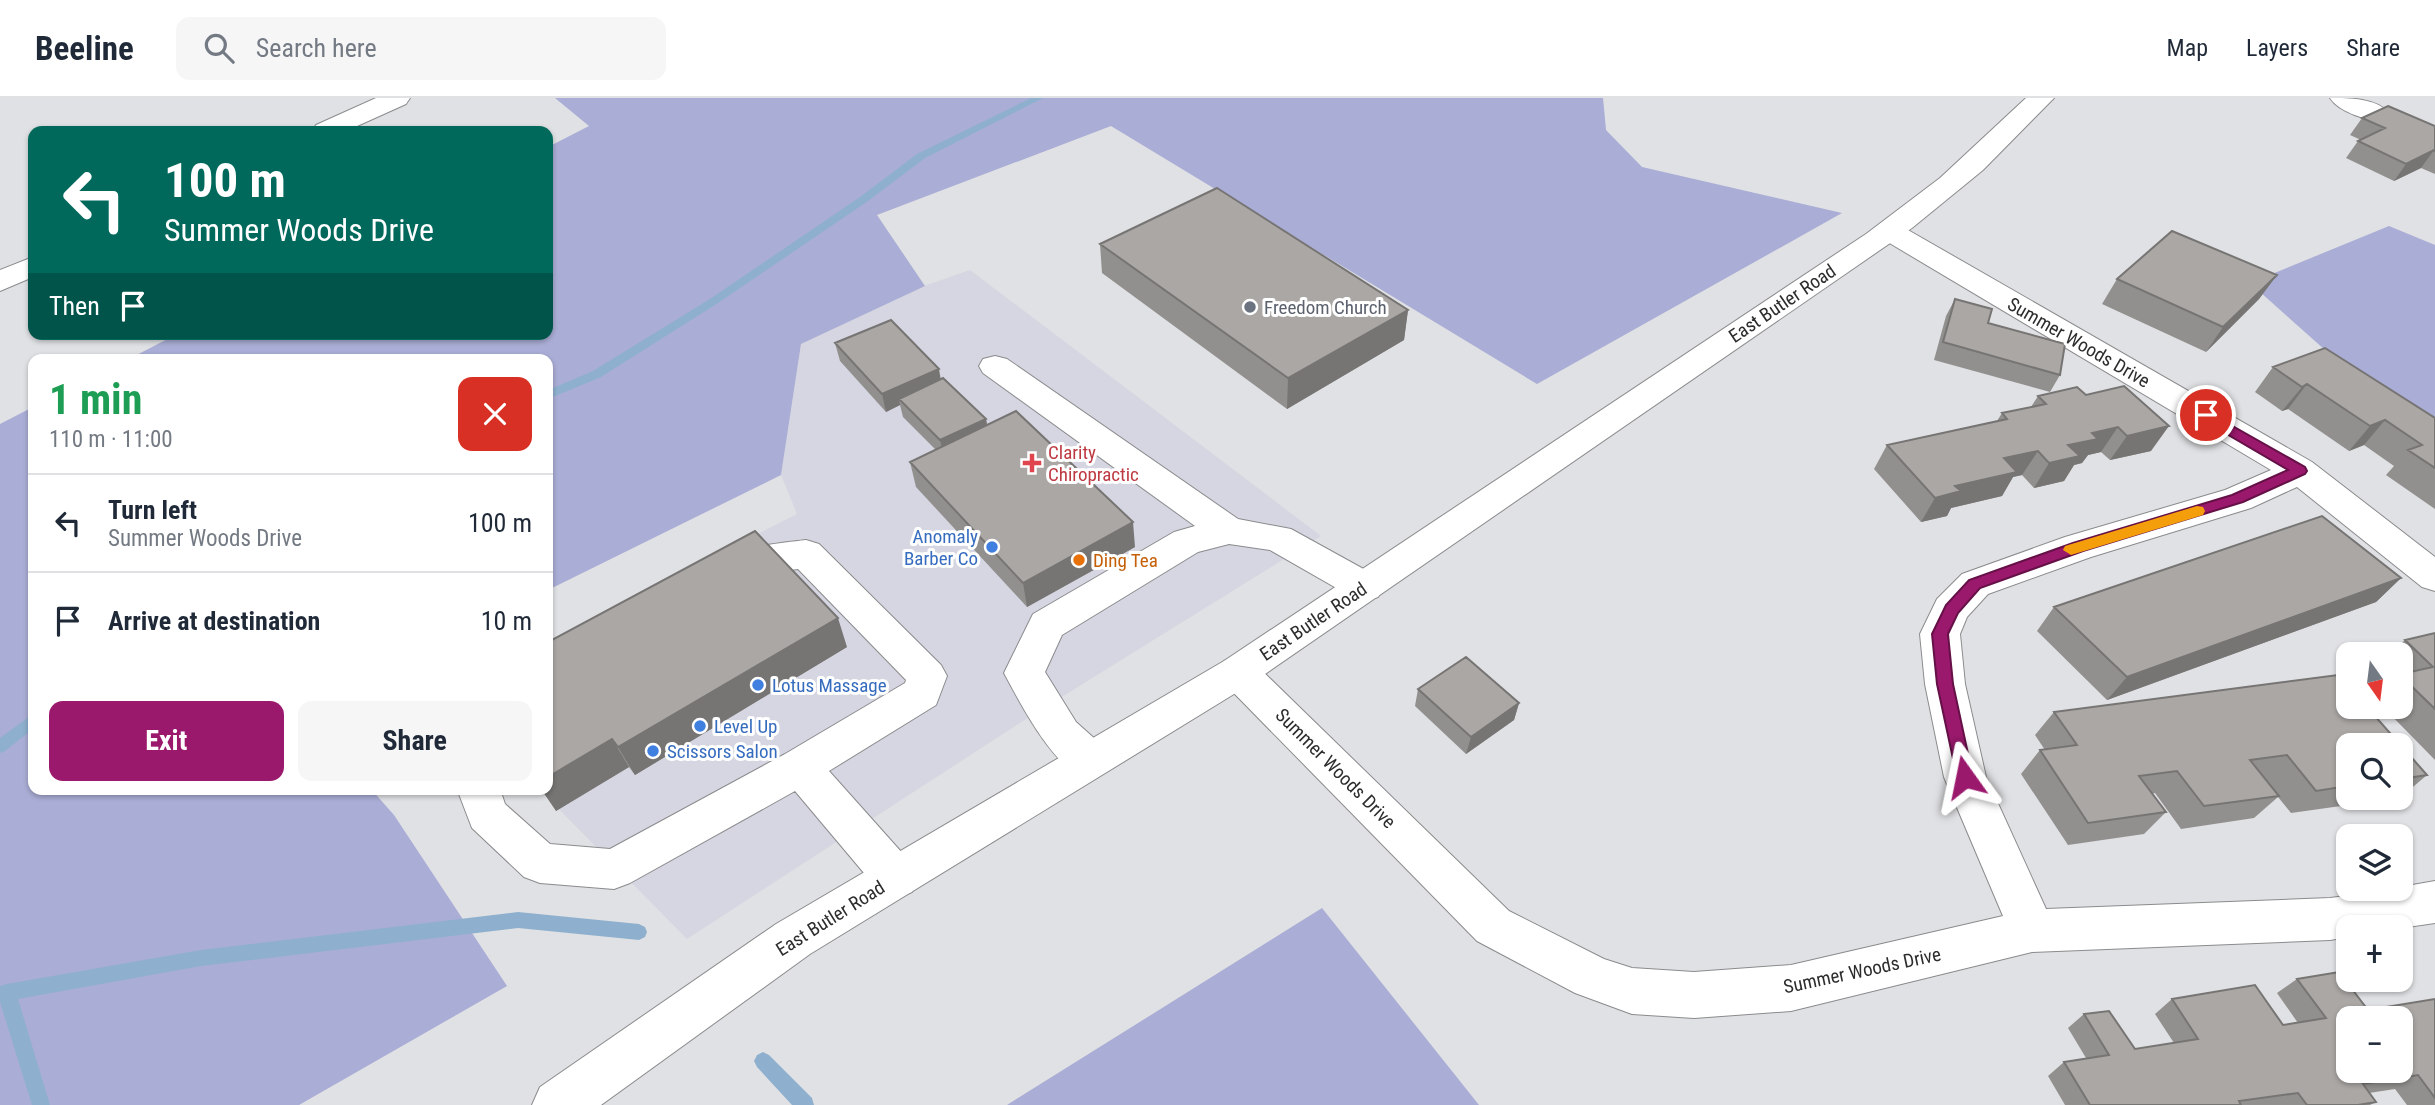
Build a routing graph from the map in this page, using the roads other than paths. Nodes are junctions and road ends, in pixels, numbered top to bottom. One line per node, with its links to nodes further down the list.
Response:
1 (397, 98): 5 (street)
2 (2041, 98): 6 (street, East Butler Road)
3 (2343, 98): 4 (street)
4 (2376, 113)
5 (336, 126)
6 (1891, 232): 10 (street, Summer Woods Drive); 13 (street, East Butler Road)
7 (28, 268): 8 (street)
8 (0, 282)
9 (995, 366): 11 (street)
10 (2300, 471): 12 (street, Summer Woods Drive); 21 (street)
11 (1229, 531): 13 (street); 16 (street)
12 (2435, 577)
13 (1365, 587): 15 (street, East Butler Road)
14 (697, 592): 17 (street)
15 (1238, 672): 16 (street, East Butler Road); 21 (street, Summer Woods Drive)
16 (1090, 760): 19 (street, East Butler Road)
17 (800, 767): 18 (street); 19 (street)
18 (480, 795)
19 (896, 878): 22 (street, East Butler Road)
20 (2435, 901): 21 (street, Summer Woods Drive)
21 (2032, 931)
22 (558, 1105)

